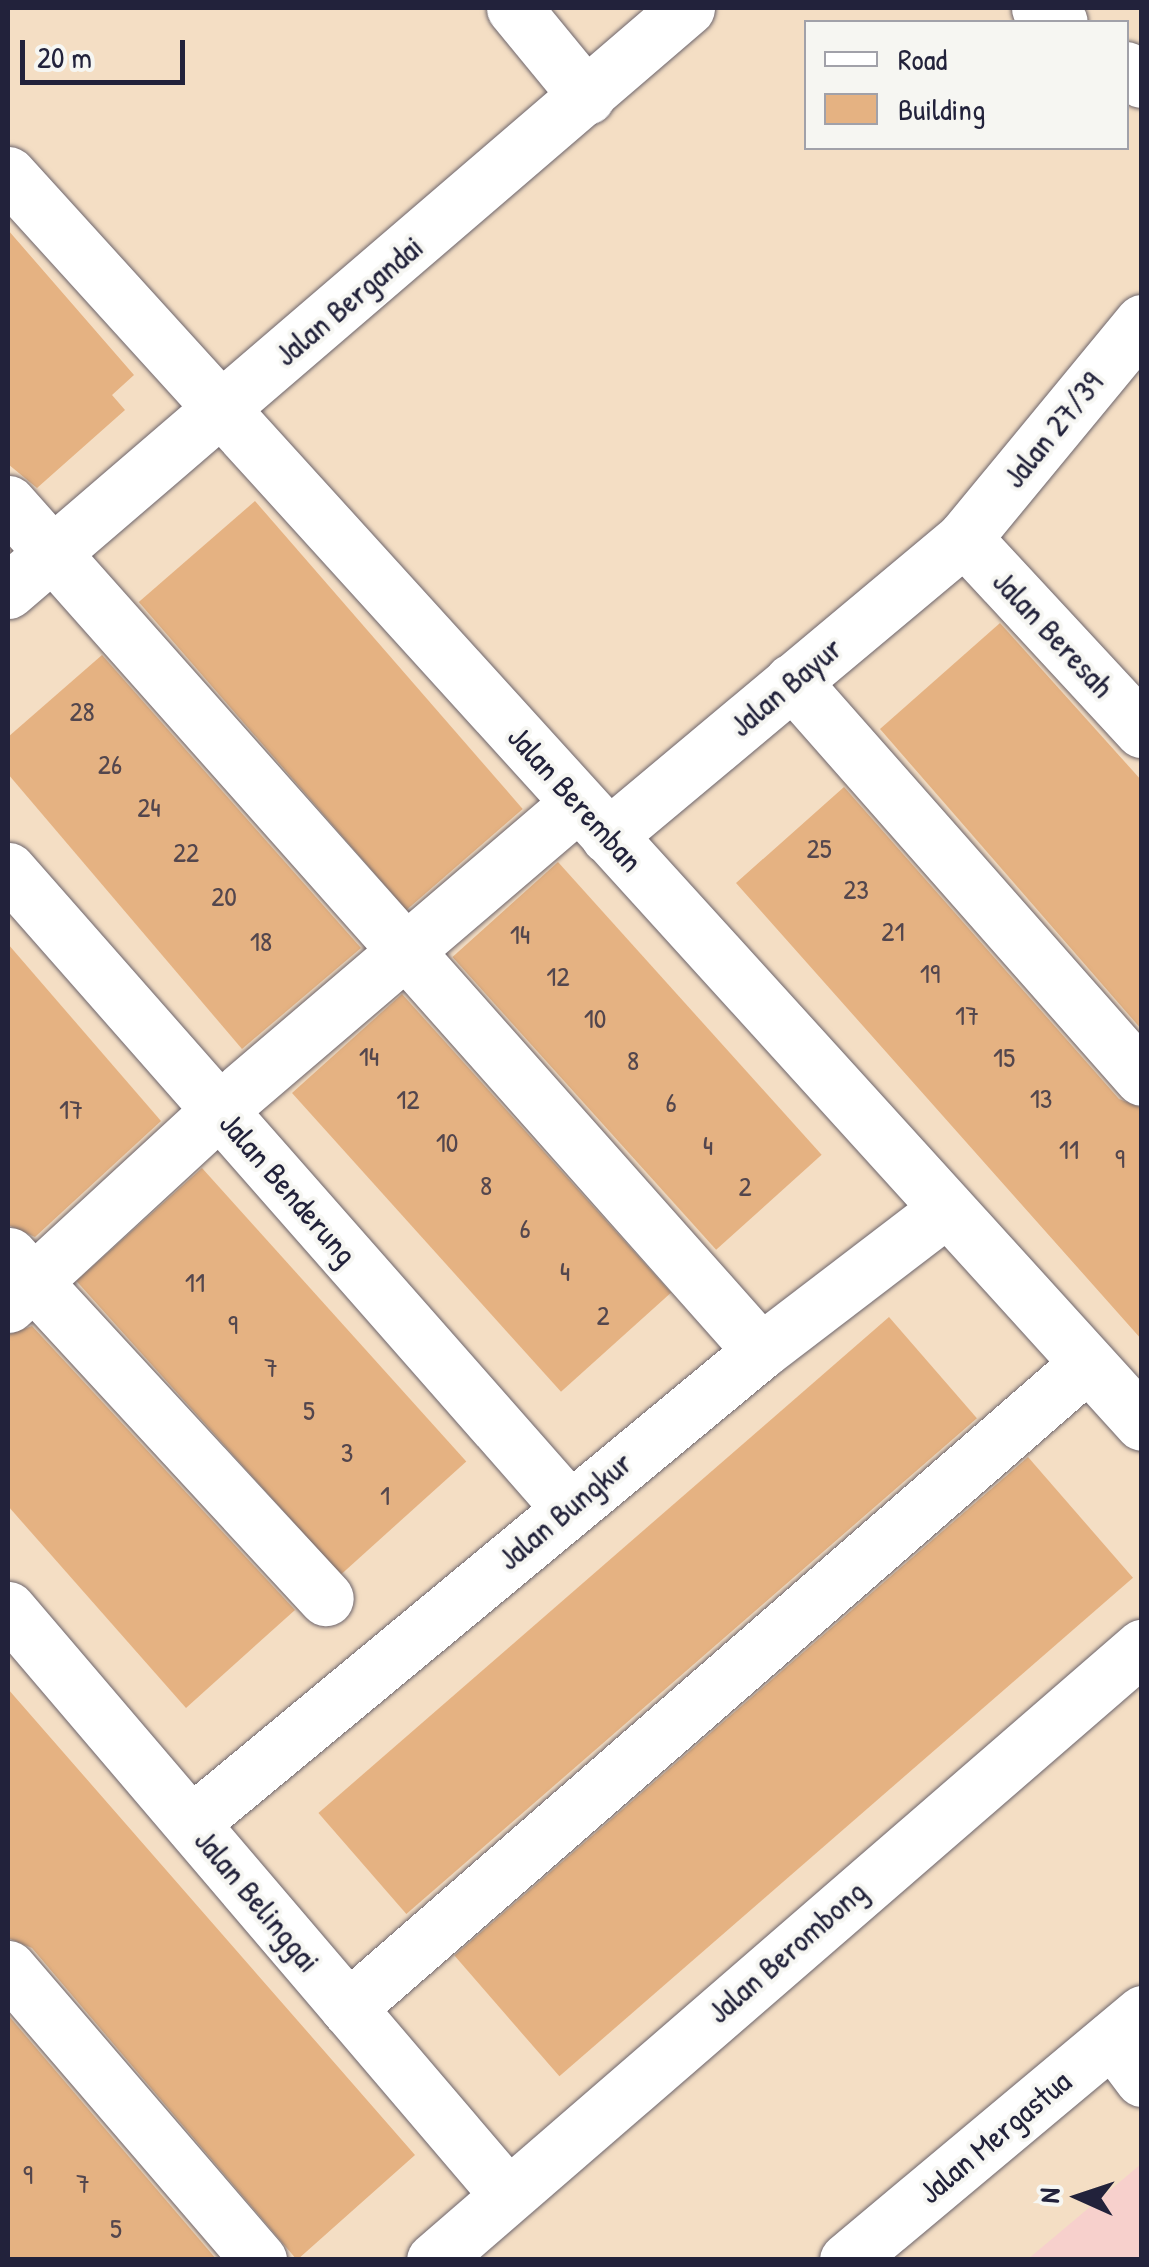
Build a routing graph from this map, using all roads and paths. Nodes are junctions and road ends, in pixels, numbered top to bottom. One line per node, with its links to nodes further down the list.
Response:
1 (514, 8): 3 (street)
2 (687, 8): 3 (street, Jalan Bergandai)
3 (587, 97): 6 (street, Jalan Bergandai)
4 (8, 174): 6 (street, Jalan Beremban)
5 (1142, 322): 8 (street, Jalan 27/39)
6 (222, 409): 9 (street, Jalan Bergandai); 13 (street, Jalan Beremban)
7 (8, 503): 9 (street)
8 (964, 538): 11 (street, Jalan Bayur); 12 (street, Jalan Beresah)
9 (52, 553): 10 (street, Jalan Bergandai); 15 (street)
10 (8, 590)
11 (792, 681): 13 (street, Jalan Bayur); 16 (street)
12 (1142, 730)
13 (593, 819): 15 (street, Jalan Bayur); 18 (street, Jalan Beremban)
14 (8, 870): 17 (street, Jalan Benderung)
15 (401, 956): 17 (street, Jalan Bayur); 20 (street)
16 (1142, 1078)
17 (219, 1110): 19 (street, Jalan Bayur); 23 (street, Jalan Benderung)
18 (946, 1209): 20 (street, Jalan Bungkur); 21 (street, Jalan Beremban)
19 (16, 1280): 24 (street)
20 (761, 1351): 23 (street, Jalan Bungkur)
21 (1088, 1364): 22 (street, Jalan Beremban); 29 (street)
22 (1142, 1424)
23 (568, 1508): 27 (street, Jalan Bungkur)
24 (326, 1598)
25 (8, 1609): 27 (street, Jalan Belinggai)
26 (1142, 1647): 31 (street, Jalan Berombong)
27 (190, 1823): 29 (street, Jalan Belinggai)
28 (8, 1968): 32 (street)
29 (348, 2008): 31 (street, Jalan Belinggai)
30 (1132, 2044): 34 (street, Jalan Mergastua)
31 (507, 2194): 33 (street, Jalan Berombong)
32 (258, 2260)
33 (434, 2260)
34 (847, 2260)

